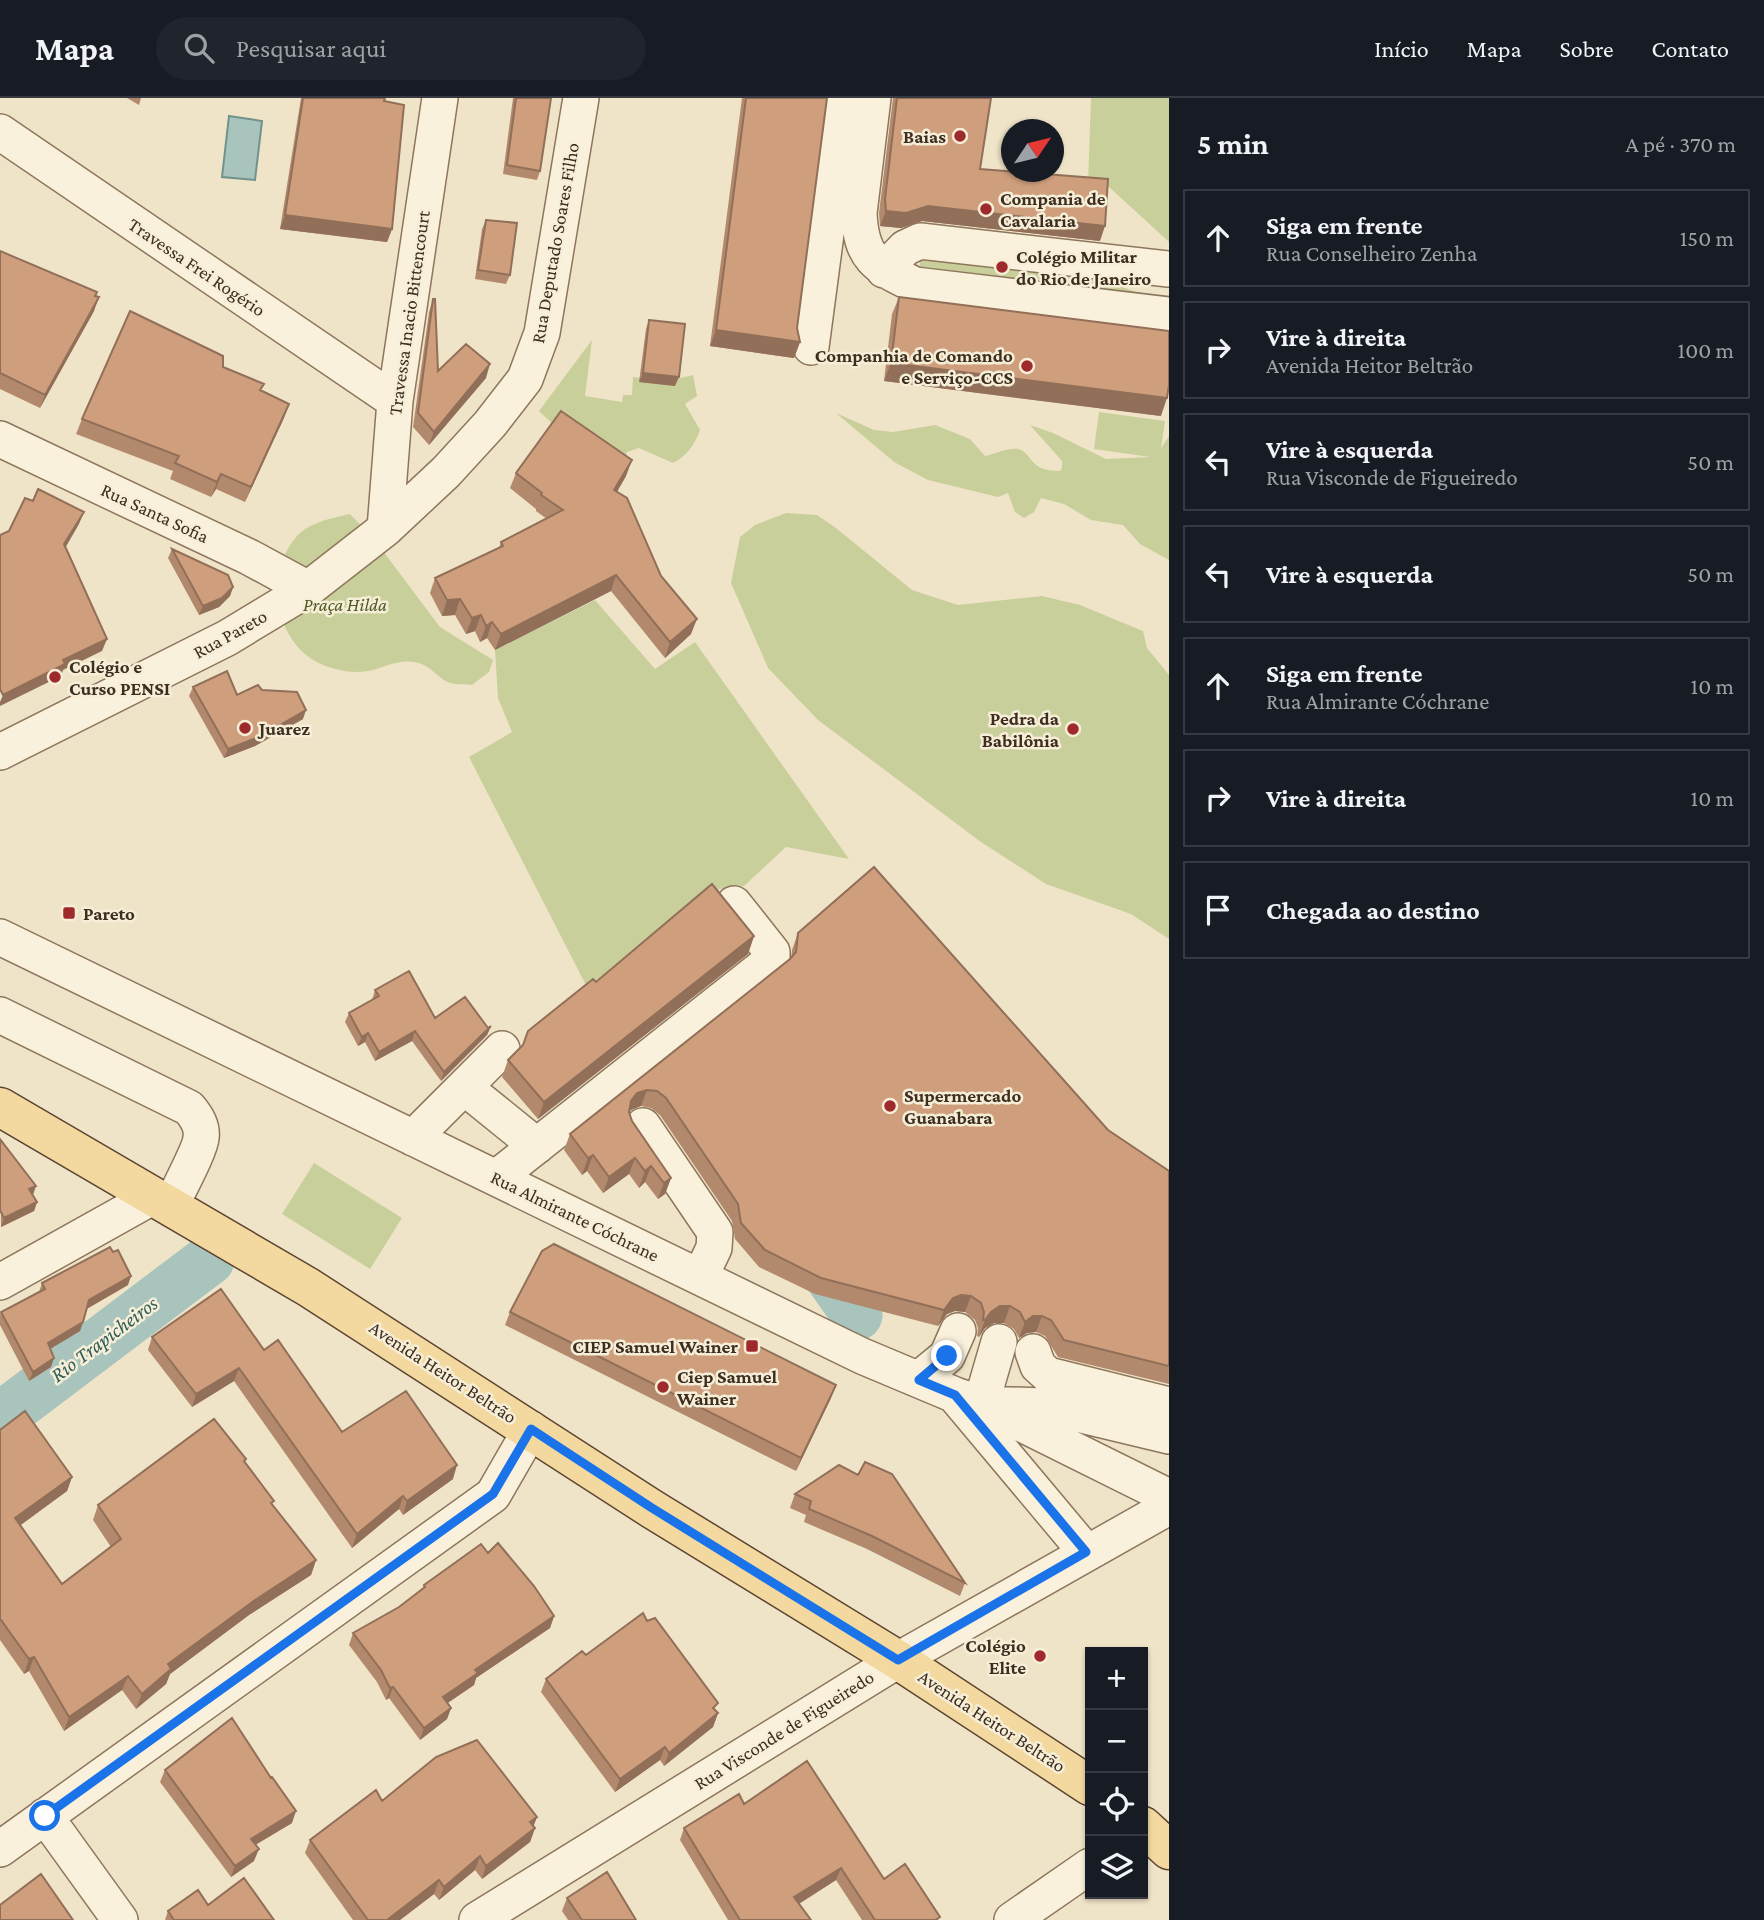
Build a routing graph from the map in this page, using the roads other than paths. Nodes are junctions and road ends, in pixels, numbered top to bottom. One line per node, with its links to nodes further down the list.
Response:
1 (440, 98): 10 (street, Travessa Inacio Bittencourt)
2 (581, 98): 12 (street, Rua Deputado Soares Filho)
3 (844, 98): 9 (street)
4 (873, 98): 7 (street)
5 (0, 132): 10 (street, Travessa Frei Rogério)
6 (1169, 269): 7 (street)
7 (884, 270): 8 (street)
8 (1169, 315)
9 (811, 347)
10 (395, 401): 12 (street, Travessa Inacio Bittencourt)
11 (0, 439): 13 (street, Rua Santa Sofia)
12 (385, 529): 13 (street, Rua Deputado Soares Filho)
13 (308, 589): 14 (street, Rua Pareto)
14 (0, 752)
15 (734, 904): 23 (street)
16 (0, 937): 22 (street, Rua Almirante Cóchrane)
17 (0, 1015): 25 (street)
18 (502, 1049): 19 (street)
19 (464, 1087): 22 (street); 23 (street)
20 (0, 1107): 25 (main road, Avenida Heitor Beltrão)
21 (643, 1126): 26 (street)
22 (413, 1138): 24 (street, Rua Almirante Cóchrane)
23 (537, 1146): 24 (street)
24 (496, 1178): 26 (street, Rua Almirante Cóchrane)
25 (163, 1201): 27 (street); 34 (main road, Avenida Heitor Beltrão)
26 (700, 1277): 31 (street, Rua Almirante Cóchrane)
27 (0, 1282)
28 (958, 1331): 31 (street)
29 (999, 1342): 32 (street)
30 (1033, 1352): 33 (street)
31 (919, 1380): 32 (street, Rua Almirante Cóchrane)
32 (968, 1399): 35 (street, Rua Almirante Cóchrane); 36 (street); 38 (street)
33 (1169, 1405)
34 (531, 1429): 39 (main road, Avenida Heitor Beltrão); 41 (street)
35 (1169, 1436)
36 (1169, 1497)
37 (1169, 1507): 38 (street, Rua Visconde de Figueiredo)
38 (1086, 1552): 39 (street, Rua Visconde de Figueiredo)
39 (898, 1660): 40 (main road, Avenida Heitor Beltrão); 45 (street, Rua Visconde de Figueiredo)
40 (1085, 1783)
41 (45, 1816): 42 (street); 44 (street)
42 (0, 1849)
43 (1085, 1869): 46 (street)
44 (120, 1920)
45 (477, 1920)
46 (1012, 1920)

